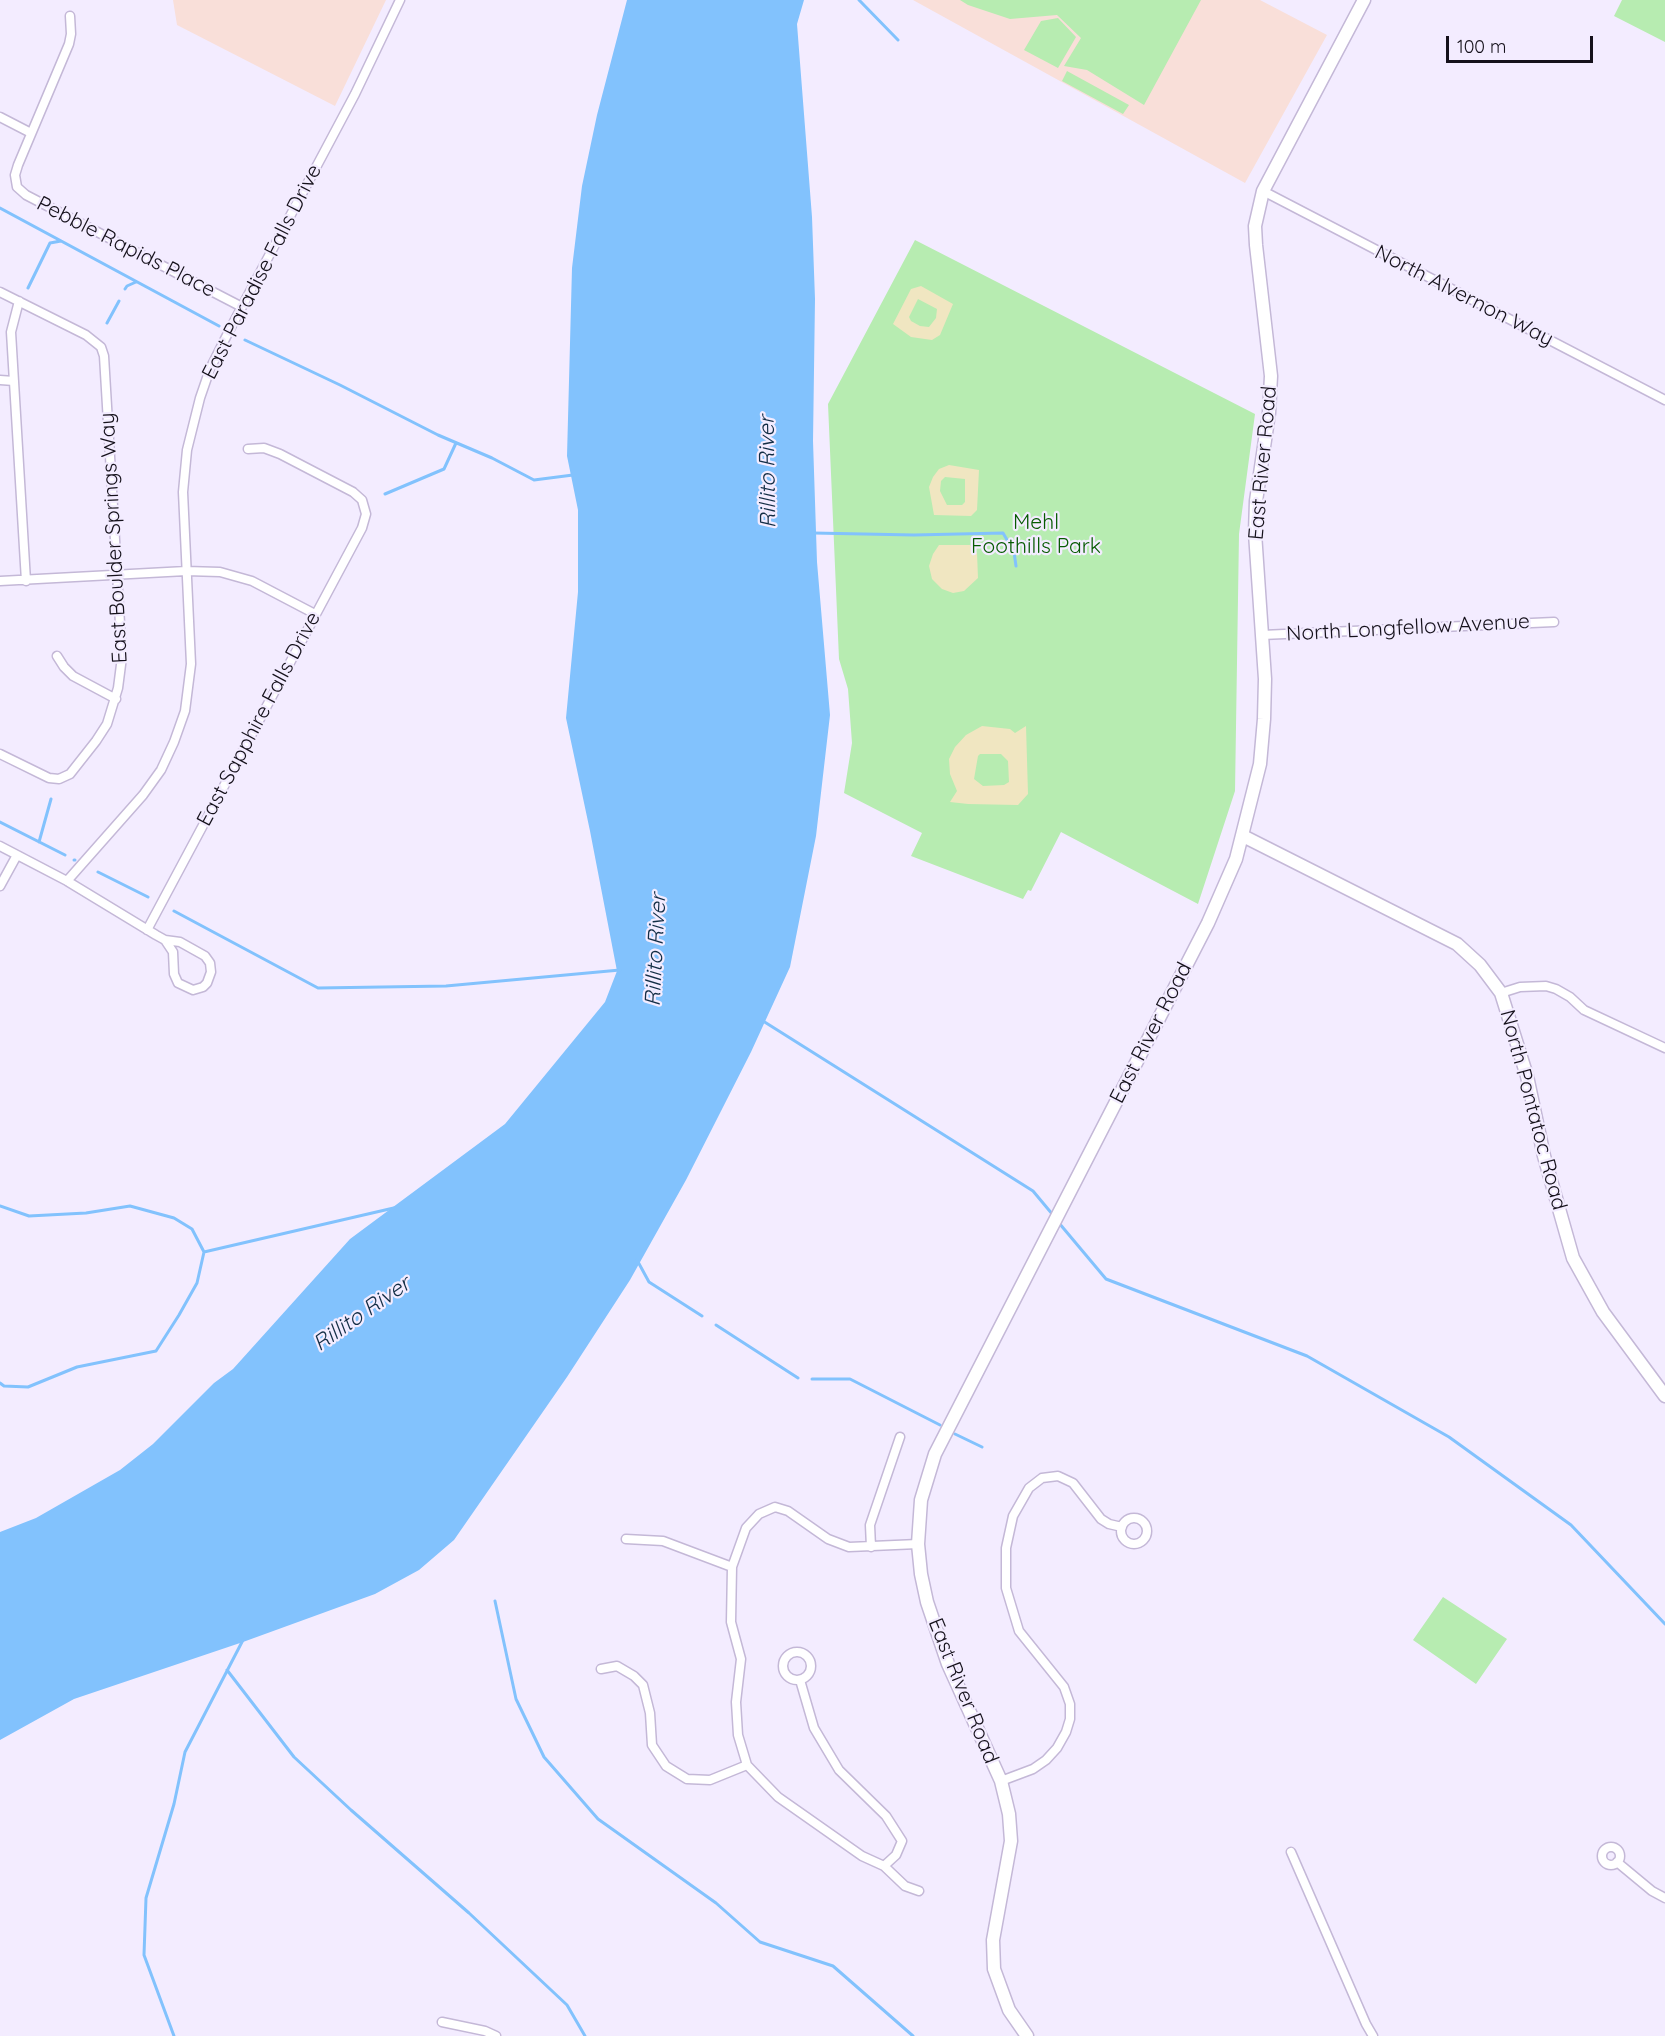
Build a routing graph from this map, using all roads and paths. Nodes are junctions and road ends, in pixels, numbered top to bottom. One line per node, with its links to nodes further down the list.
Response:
1 (400, 0): 9 (street, East Paradise Falls Drive)
2 (1364, 0): 6 (street, East River Road)
3 (70, 16): 5 (street)
4 (0, 117): 5 (street)
5 (31, 133): 9 (street, Pebble Rapids Place)
6 (1263, 191): 12 (street, North Alvernon Way); 20 (street, East River Road)
7 (0, 292): 8 (street)
8 (18, 301): 11 (street); 15 (street, East Boulder Springs Way)
9 (242, 307): 14 (street, East Paradise Falls Drive)
10 (0, 380): 11 (street)
11 (14, 381): 17 (street)
12 (1665, 400)
13 (248, 449): 18 (street, East Sapphire Falls Drive)
14 (186, 571): 15 (street); 18 (street); 27 (street, East Paradise Falls Drive)
15 (117, 575): 17 (street); 22 (street, East Boulder Springs Way)
16 (0, 580): 17 (street)
17 (26, 580)
18 (315, 614): 29 (street, East Sapphire Falls Drive)
19 (1554, 622): 20 (street, North Longfellow Avenue)
20 (1262, 635): 24 (street, East River Road)
21 (57, 656): 22 (street)
22 (116, 699): 23 (street, East Boulder Springs Way)
23 (0, 754)
24 (1243, 836): 31 (street, North Pontatoc Road); 37 (street, East River Road)
25 (0, 846): 26 (street)
26 (17, 855): 27 (street); 28 (street)
27 (67, 881): 29 (street)
28 (0, 886)
29 (147, 930): 30 (street)
30 (165, 940): 30 (street)
31 (1501, 993): 32 (street); 33 (street, North Pontatoc Road)
32 (1665, 1048)
33 (1665, 1396)
34 (900, 1437): 38 (street)
35 (1122, 1527): 43 (street)
36 (626, 1539): 39 (street)
37 (918, 1544): 38 (street); 43 (street, East River Road)
38 (871, 1547): 39 (street)
39 (732, 1567): 42 (street)
40 (601, 1669): 42 (street)
41 (801, 1680): 46 (street)
42 (747, 1765): 46 (street)
43 (1001, 1781): 51 (street, East River Road)
44 (1291, 1852): 52 (street)
45 (1617, 1862): 48 (street)
46 (884, 1866): 47 (street)
47 (919, 1891)
48 (1665, 1898)
49 (442, 2022): 50 (street)
50 (496, 2036)
51 (1028, 2036)
52 (1373, 2036)

